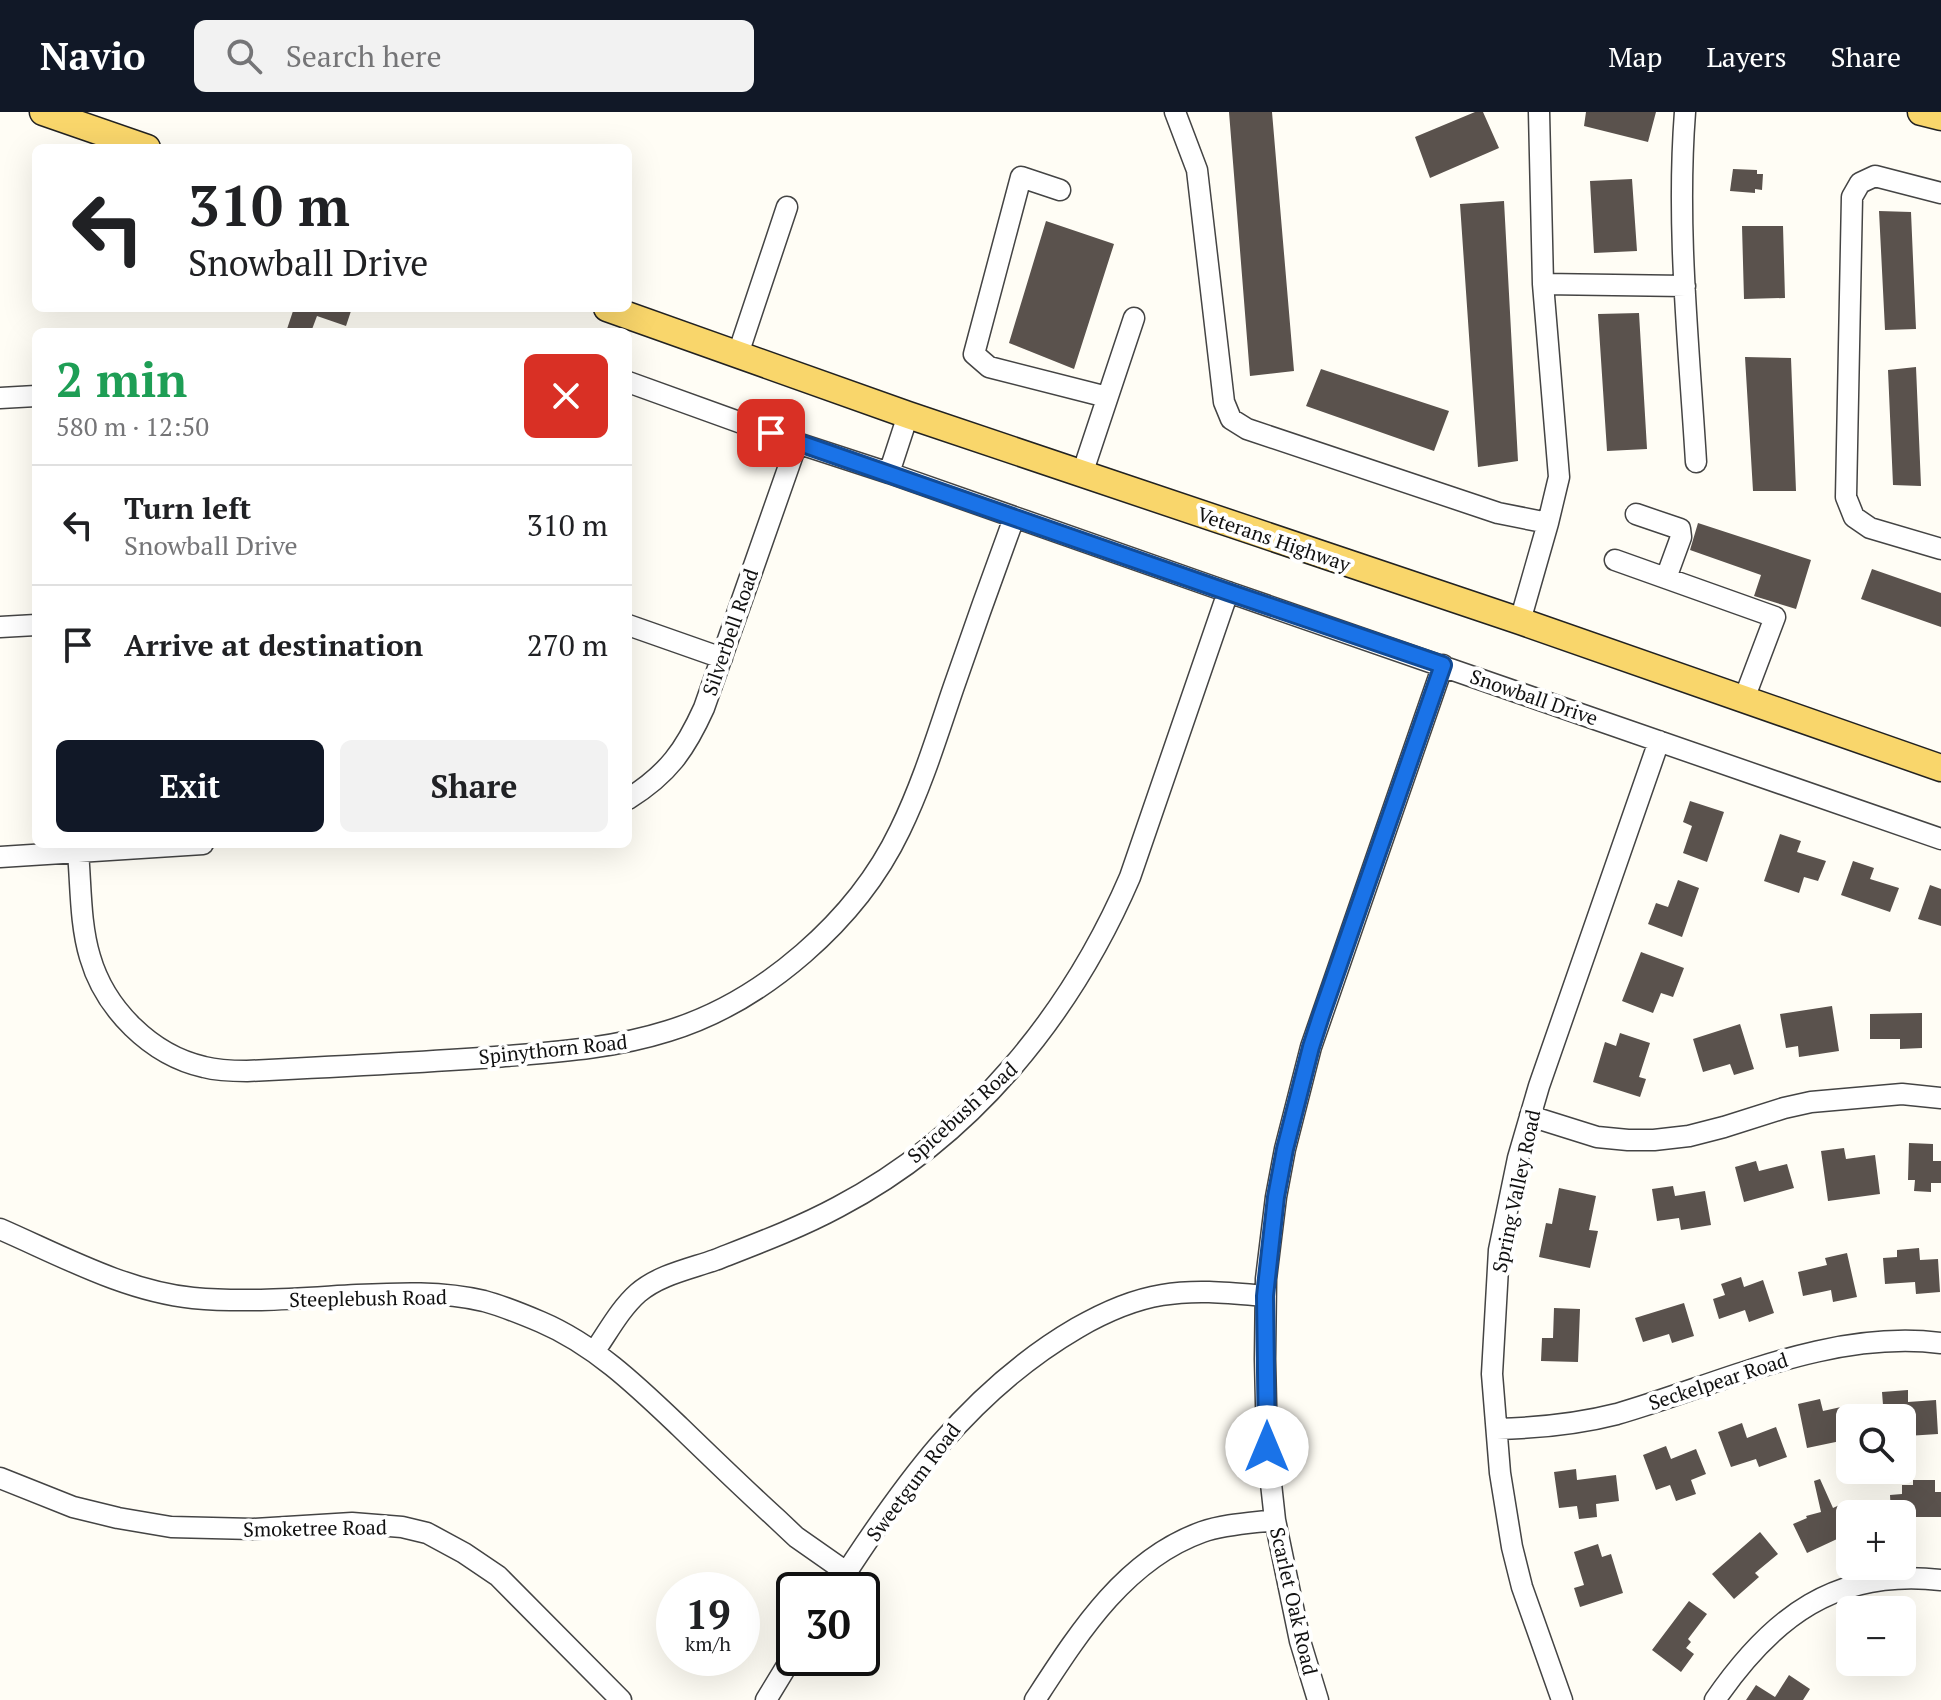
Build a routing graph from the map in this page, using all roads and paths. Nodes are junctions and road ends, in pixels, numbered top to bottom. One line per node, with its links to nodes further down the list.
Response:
1 (43, 112): 7 (main road)
2 (1175, 112): 27 (street)
3 (1539, 112): 11 (street)
4 (1685, 112): 12 (street)
5 (1921, 112): 6 (main road)
6 (1941, 117)
7 (135, 144)
8 (1060, 190): 18 (street)
9 (1941, 193): 28 (street)
10 (787, 207): 15 (street)
11 (1543, 284): 12 (street); 27 (street)
12 (1685, 286): 22 (street)
13 (618, 312): 15 (main road, Veterans Highway)
14 (1134, 318): 18 (street)
15 (738, 354): 20 (main road, Veterans Highway)
16 (632, 383): 21 (street, Snowball Drive)
17 (32, 396): 19 (street)
18 (1107, 397): 24 (street)
19 (0, 398)
20 (908, 415): 23 (street); 24 (main road, Veterans Highway)
21 (797, 443): 23 (street, Snowball Drive); 36 (street, Silverbell Road)
22 (1696, 462)
23 (889, 473): 26 (street, Snowball Drive)
24 (1082, 474): 32 (main road, Veterans Highway)
25 (1636, 514): 30 (street)
26 (1014, 518): 31 (street, Snowball Drive); 44 (street, Spinythorn Road)
27 (1548, 523): 32 (street)
28 (1941, 549)
29 (1615, 560): 30 (street)
30 (1666, 578): 38 (street)
31 (1228, 592): 37 (street, Snowball Drive); 51 (street, Spicebush Road)
32 (1520, 621): 38 (main road, Veterans Highway)
33 (32, 625): 35 (street)
34 (632, 626): 36 (street)
35 (0, 627)
36 (722, 658): 41 (street, Silverbell Road)
37 (1443, 665): 39 (street, Snowball Drive); 49 (street, Scarlet Oak Road)
38 (1744, 699): 40 (main road, Veterans Highway)
39 (1659, 741): 42 (street, Snowball Drive); 47 (street, Spring Valley Road)
40 (1941, 768)
41 (632, 796)
42 (1941, 839)
43 (140, 848): 44 (street)
44 (78, 852): 45 (street)
45 (0, 857)
46 (1941, 1098): 47 (street)
47 (1530, 1116): 52 (street, Spring Valley Road)
48 (0, 1229): 51 (street, Steeplebush Road)
49 (1265, 1296): 54 (street, Scarlet Oak Road); 56 (street, Sweetgum Road)
50 (1941, 1343): 52 (street, Seckelpear Road)
51 (594, 1352): 55 (street, Steeplebush Road)
52 (1497, 1429): 63 (street, Spring Valley Road)
53 (0, 1478): 59 (street, Smoketree Road)
54 (1275, 1520): 61 (street); 62 (street, Scarlet Oak Road)
55 (831, 1572)
56 (846, 1572)
57 (1941, 1580): 64 (street)
58 (781, 1676): 60 (street)
59 (621, 1700)
60 (766, 1700)
61 (1035, 1700)
62 (1318, 1700)
63 (1562, 1700)
64 (1715, 1700)

